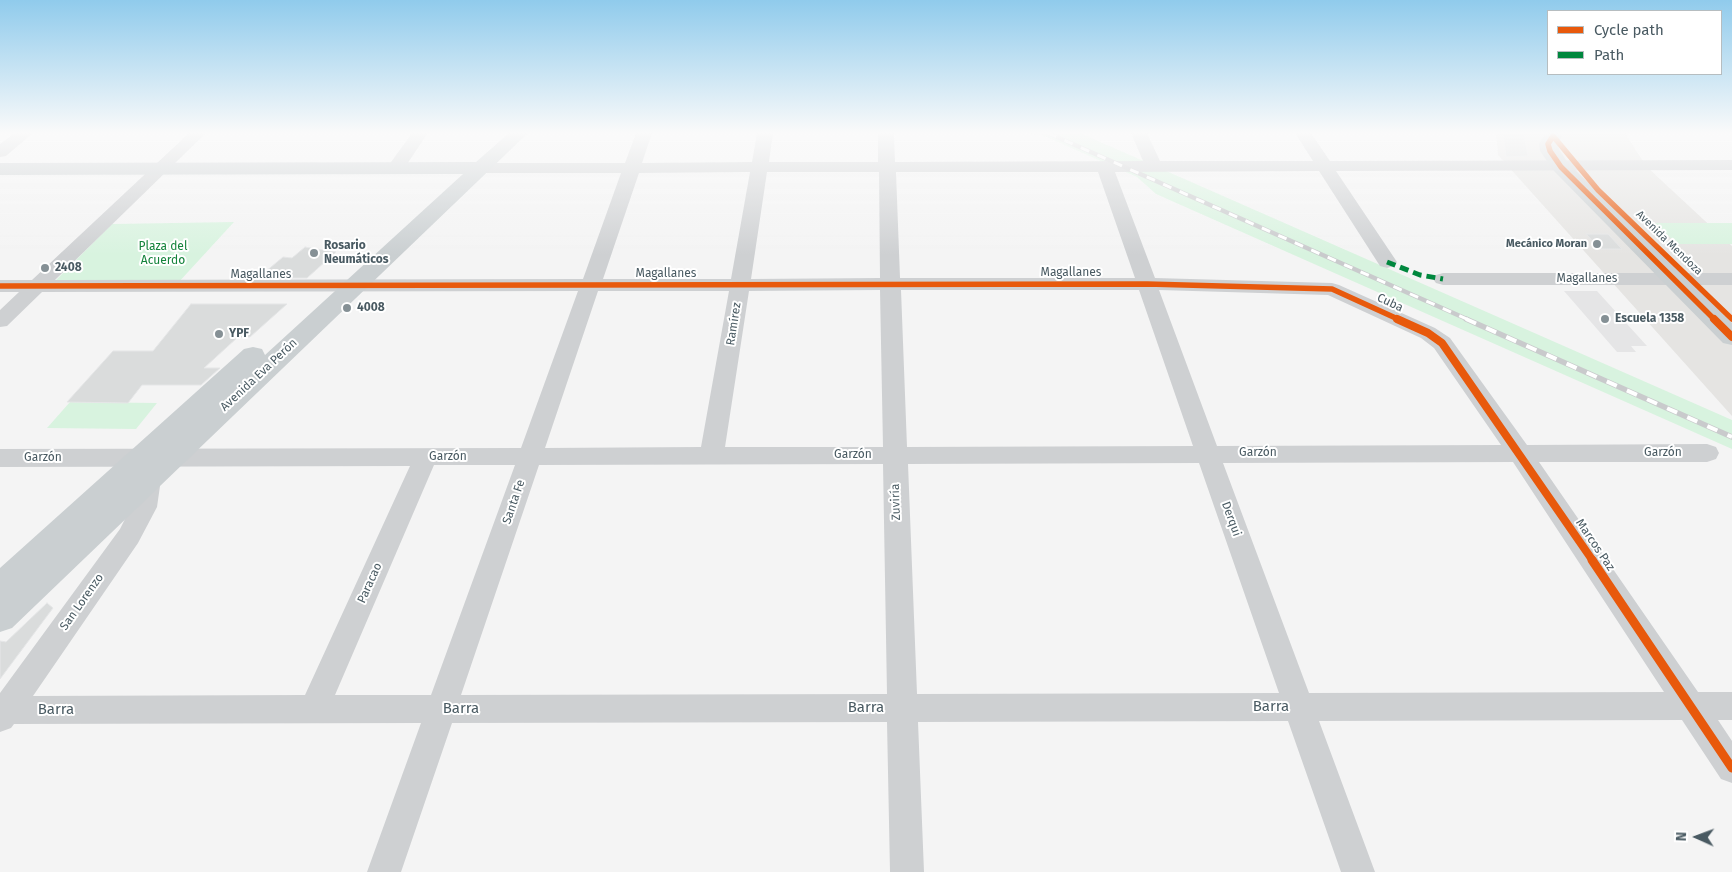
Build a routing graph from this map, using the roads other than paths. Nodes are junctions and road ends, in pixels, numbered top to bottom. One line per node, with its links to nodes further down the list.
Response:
1 (155, 174): 18 (street)
2 (452, 174): 20 (main road, Avenida Eva Perón)
3 (474, 174): 20 (main road, Avenida Eva Perón)
4 (630, 174): 19 (street, Santa Fe)
5 (758, 174): 15 (street, Ramírez)
6 (886, 174): 16 (street, Zuviría)
7 (1107, 174): 14 (street, Derqui)
8 (1329, 174): 10 (street)
9 (1577, 174): 11 (main road, Avenida Mendoza)
10 (1387, 262)
11 (1682, 279): 12 (street, Magallanes); 13 (street, Magallanes); 22 (main road, Avenida Mendoza); 24 (main road, Avenida Mendoza)
12 (1732, 279)
13 (1442, 280)
14 (1147, 284): 16 (street, Magallanes); 21 (street, Magallanes); 28 (street, Derqui)
15 (740, 285): 16 (street, Magallanes); 19 (street, Magallanes); 30 (street, Ramírez)
16 (890, 285): 29 (street, Zuviría)
17 (0, 286): 18 (street, Magallanes)
18 (36, 286): 20 (street, Magallanes); 23 (street)
19 (590, 286): 20 (street, Magallanes); 32 (street, Santa Fe)
20 (341, 287): 34 (main road, Avenida Eva Perón); 35 (main road, Avenida Eva Perón)
21 (1332, 290): 25 (street, Cuba)
22 (1732, 318)
23 (0, 321)
24 (1732, 337)
25 (1437, 338): 26 (street, Marcos Paz)
26 (1519, 452): 27 (street, Garzón); 28 (street, Garzón); 39 (street, Marcos Paz)
27 (1707, 453)
28 (1208, 454): 29 (street, Garzón); 38 (street, Derqui)
29 (895, 455): 30 (street, Garzón); 41 (street, Zuviría)
30 (712, 456): 32 (street, Garzón)
31 (426, 457): 32 (street, Garzón); 34 (street, Garzón); 42 (street, Paracao)
32 (530, 457): 43 (street, Santa Fe)
33 (0, 458): 35 (street, Garzón)
34 (170, 458): 35 (main road, Avenida Eva Perón)
35 (145, 468): 36 (main road, Avenida Eva Perón); 37 (main road, Avenida Eva Perón); 44 (street, San Lorenzo)
36 (0, 587)
37 (0, 618)
38 (1298, 706): 39 (street, Barra); 41 (street, Barra); 48 (street, Derqui)
39 (1691, 706): 40 (street, Barra); 45 (street, Marcos Paz)
40 (1732, 706)
41 (903, 708): 43 (street, Barra); 47 (street, Zuviría)
42 (314, 709): 43 (street, Barra); 44 (street, Barra)
43 (441, 709): 46 (street, Santa Fe)
44 (2, 712)
45 (1732, 768)
46 (384, 872)
47 (907, 872)
48 (1358, 872)

